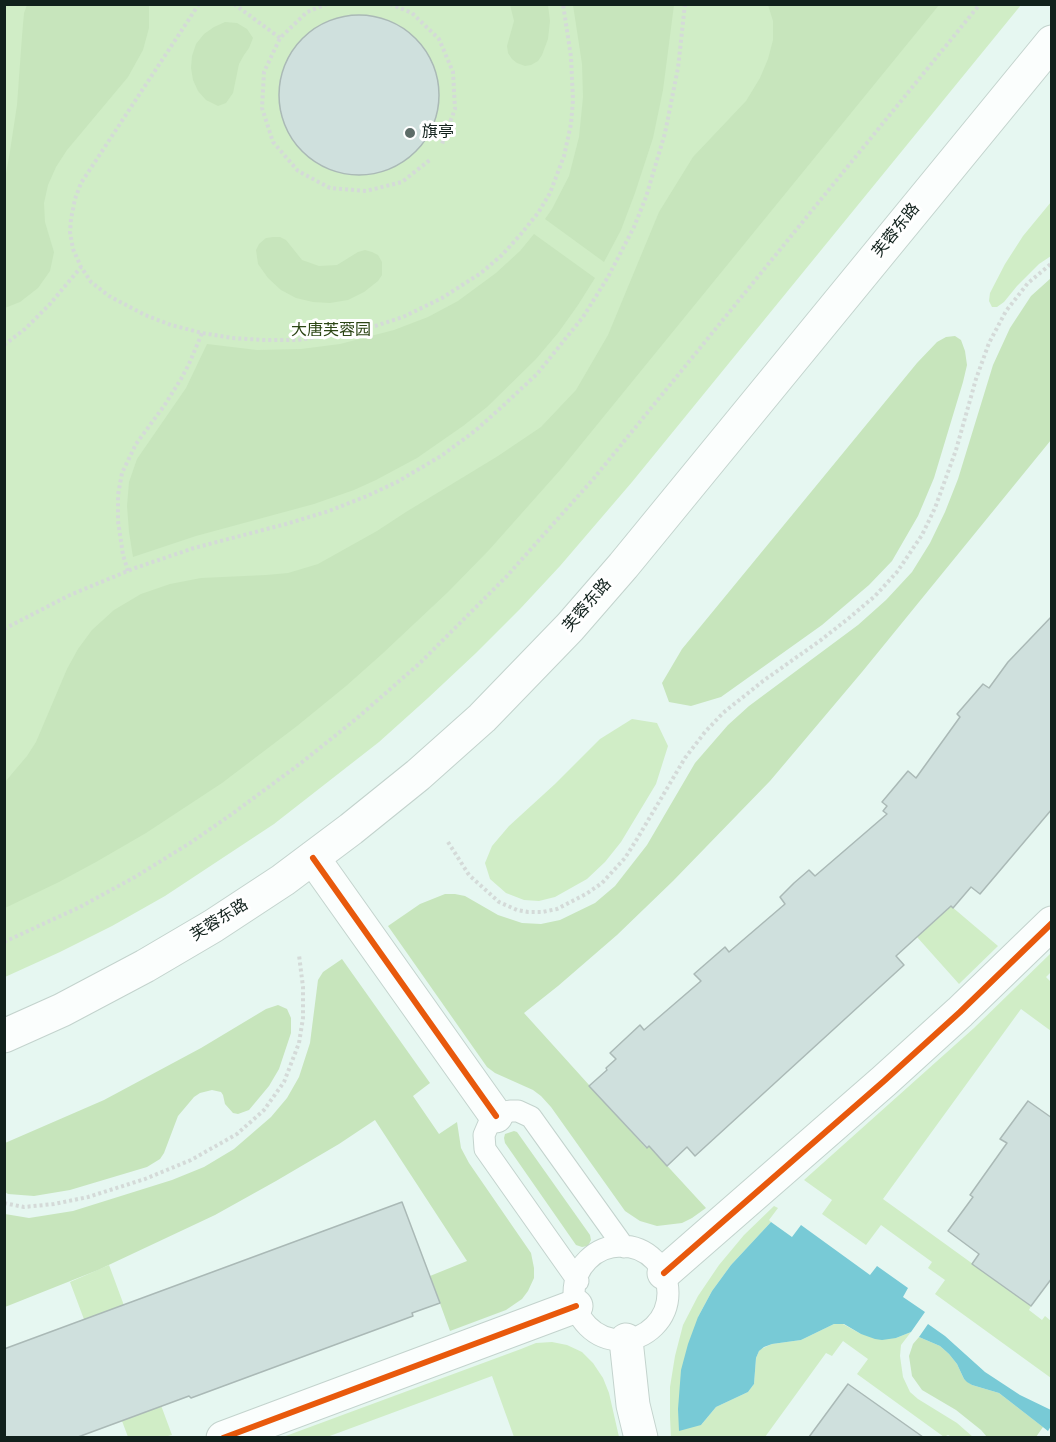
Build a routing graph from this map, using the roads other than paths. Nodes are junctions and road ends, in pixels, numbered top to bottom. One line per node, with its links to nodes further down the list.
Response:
1 (1052, 42): 2 (main road, 芙蓉东路)
2 (313, 858): 4 (main road, 芙蓉东路); 5 (main road)
3 (1052, 923): 7 (main road)
4 (4, 1036)
5 (496, 1116): 6 (lane); 8 (lane)
6 (624, 1247): 7 (lane); 8 (lane)
7 (664, 1273): 9 (lane)
8 (577, 1289): 9 (lane); 10 (main road)
9 (626, 1340): 11 (main road)
10 (223, 1437)
11 (641, 1437)

